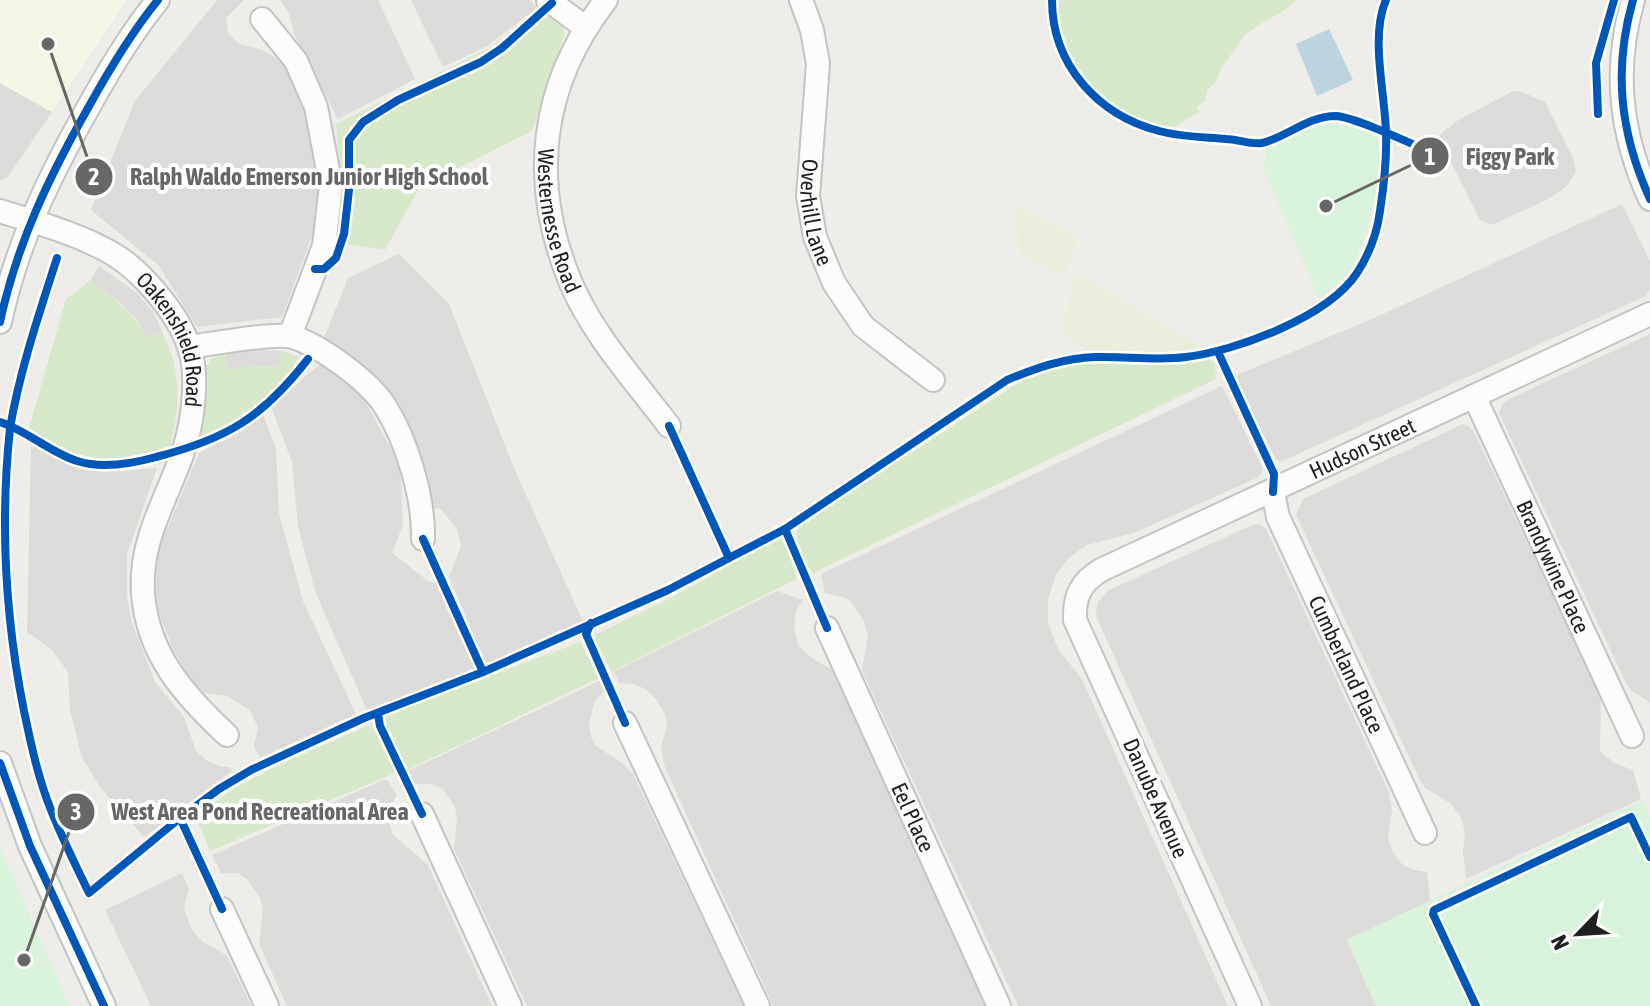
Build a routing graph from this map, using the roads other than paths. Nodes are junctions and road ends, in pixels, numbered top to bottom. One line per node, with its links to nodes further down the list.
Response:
1 (158, 0): 10 (street)
2 (548, 0): 7 (street)
3 (606, 0): 7 (street, Westernesse Road)
4 (801, 0): 15 (street, Overhill Lane)
5 (1633, 0): 8 (street)
6 (262, 19): 13 (street)
7 (585, 27): 17 (street, Westernesse Road)
8 (1650, 199)
9 (0, 211): 10 (street, Oakenshield Road)
10 (30, 220): 12 (street); 14 (street, Oakenshield Road)
11 (1650, 314): 16 (street, Hudson Street)
12 (0, 322)
13 (290, 336): 14 (street); 19 (street)
14 (190, 347): 23 (street, Oakenshield Road)
15 (933, 380)
16 (1474, 396): 18 (street, Hudson Street); 24 (street, Brandywine Place)
17 (669, 426)
18 (1273, 492): 20 (street, Hudson Street); 27 (street, Cumberland Place)
19 (423, 539)
20 (1080, 589): 34 (street, Danube Avenue)
21 (827, 628): 33 (street, Eel Place)
22 (625, 723): 32 (street)
23 (227, 735)
24 (1632, 736)
25 (0, 763): 29 (street)
26 (422, 814): 31 (street)
27 (1425, 833)
28 (222, 909): 30 (street)
29 (104, 1006)
30 (267, 1006)
31 (510, 1006)
32 (758, 1006)
33 (999, 1006)
34 (1250, 1006)

